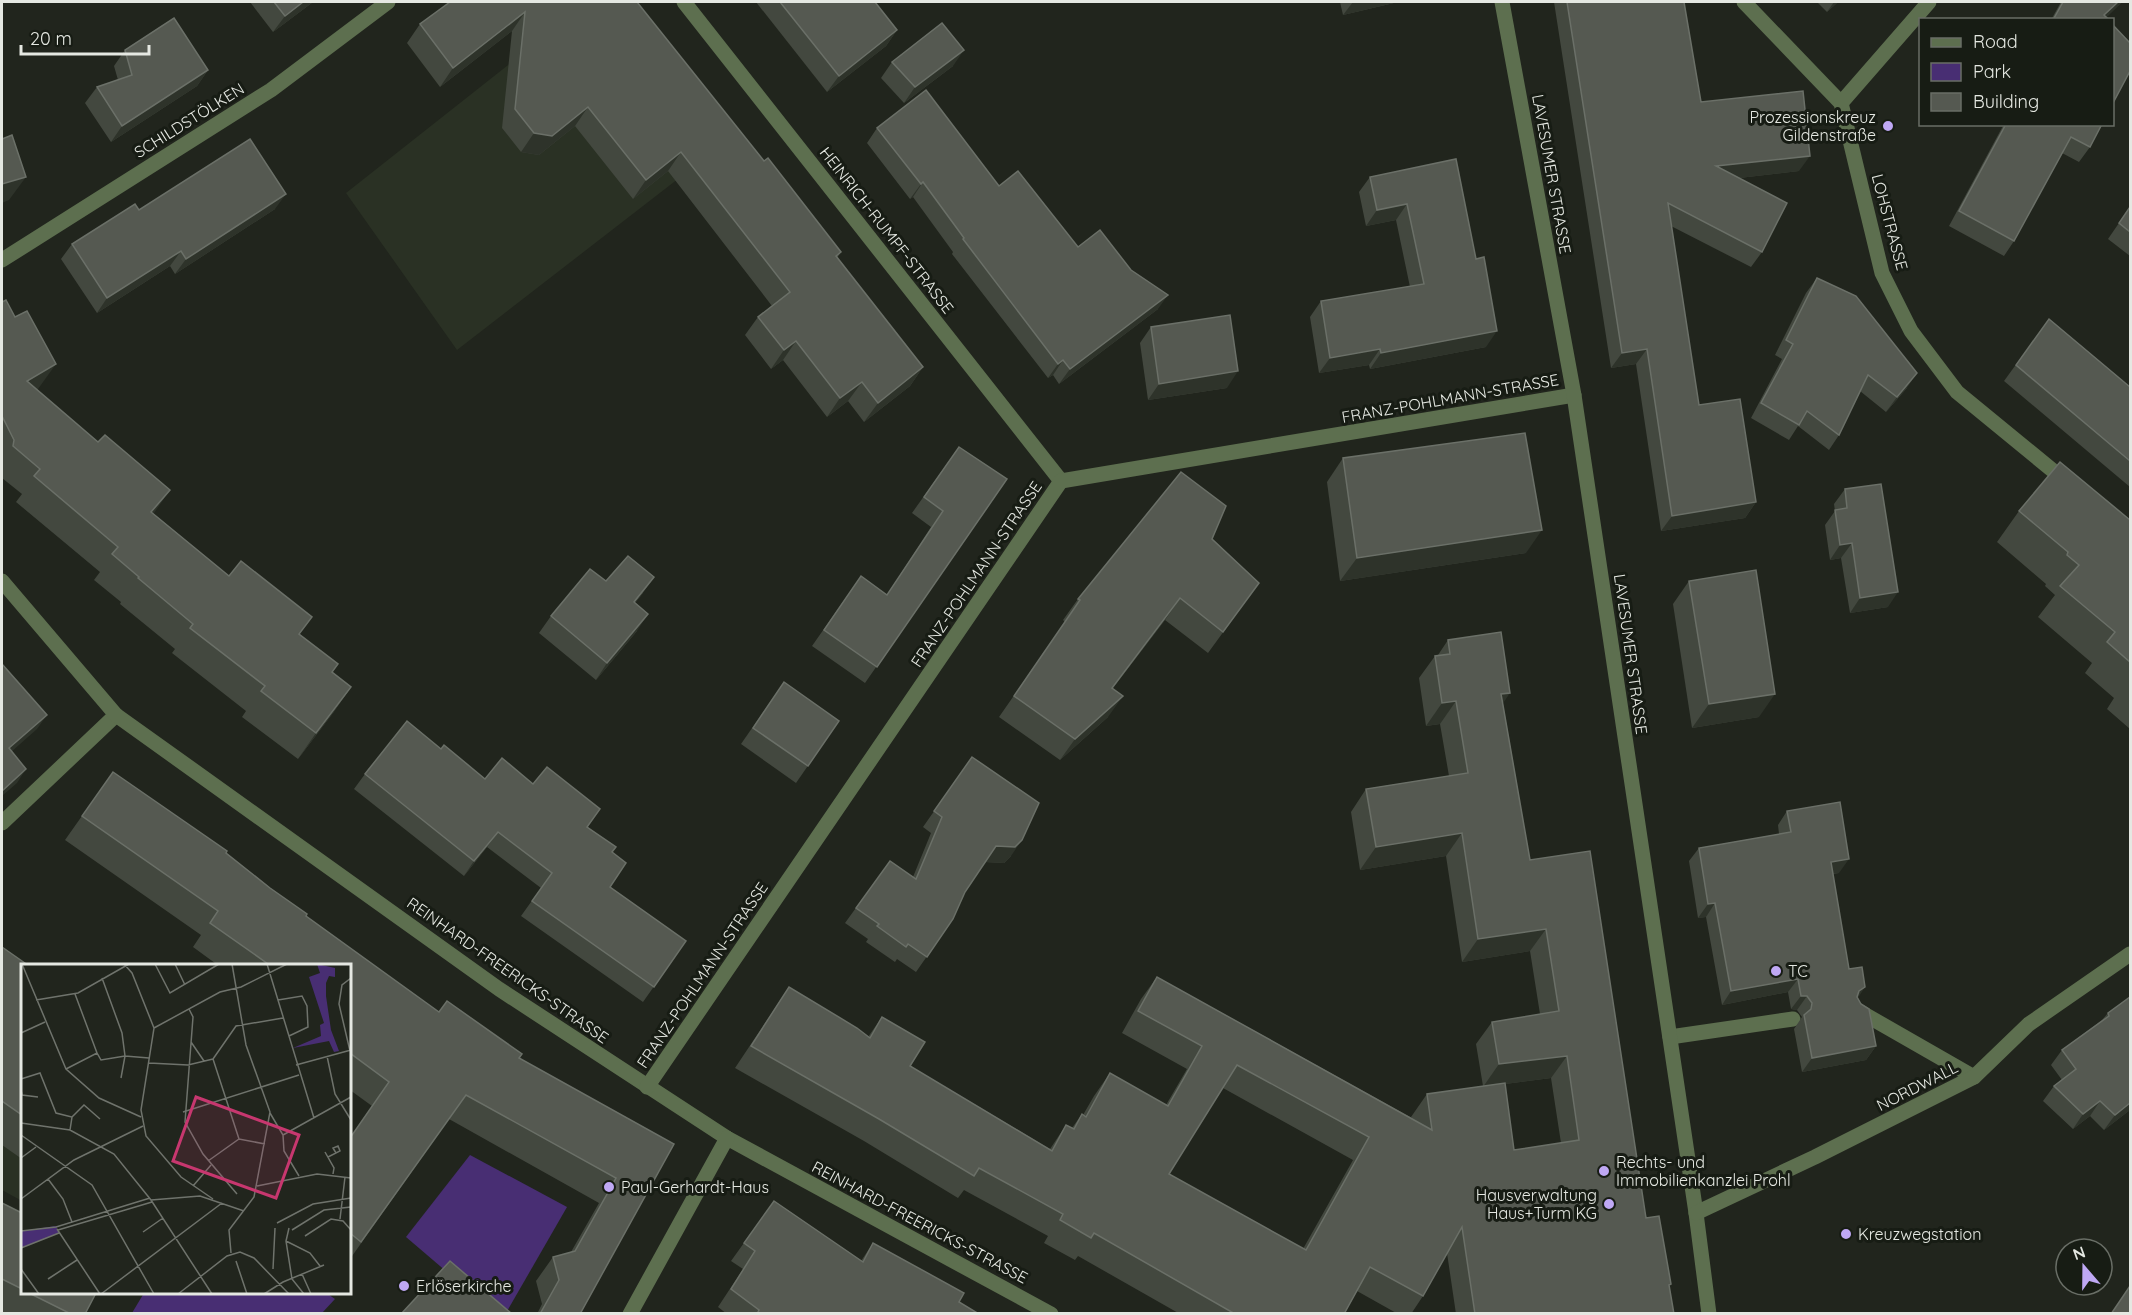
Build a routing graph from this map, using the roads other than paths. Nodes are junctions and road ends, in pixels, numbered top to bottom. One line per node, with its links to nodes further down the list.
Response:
1 (388, 2): 7 (street, SCHILDSTÖLKEN)
2 (684, 2): 9 (street, HEINRICH-RUMPF-STRASSE)
3 (1502, 2): 8 (street, LAVESUMER STRASSE)
4 (1744, 2): 6 (street)
5 (1929, 2): 6 (street)
6 (1841, 103): 10 (street, LOHSTRASSE)
7 (2, 260)
8 (1574, 395): 9 (street, FRANZ-POHLMANN-STRASSE); 17 (street, LAVESUMER STRASSE)
9 (1061, 482): 19 (street, FRANZ-POHLMANN-STRASSE)
10 (2076, 489)
11 (2, 581): 12 (street, REINHARD-FREERICKS-STRASSE)
12 (116, 715): 13 (street); 19 (street, REINHARD-FREERICKS-STRASSE)
13 (2, 823)
14 (2130, 954): 18 (street, NORDWALL)
15 (1857, 1010): 18 (street)
16 (1793, 1019): 17 (street)
17 (1670, 1037): 21 (street, LAVESUMER STRASSE)
18 (1974, 1077): 21 (street, NORDWALL)
19 (647, 1087): 20 (street, REINHARD-FREERICKS-STRASSE)
20 (727, 1138): 22 (street); 23 (street, REINHARD-FREERICKS-STRASSE)
21 (1696, 1213): 24 (street, LAVESUMER STRASSE)
22 (630, 1314)
23 (1051, 1314)
24 (1709, 1314)

